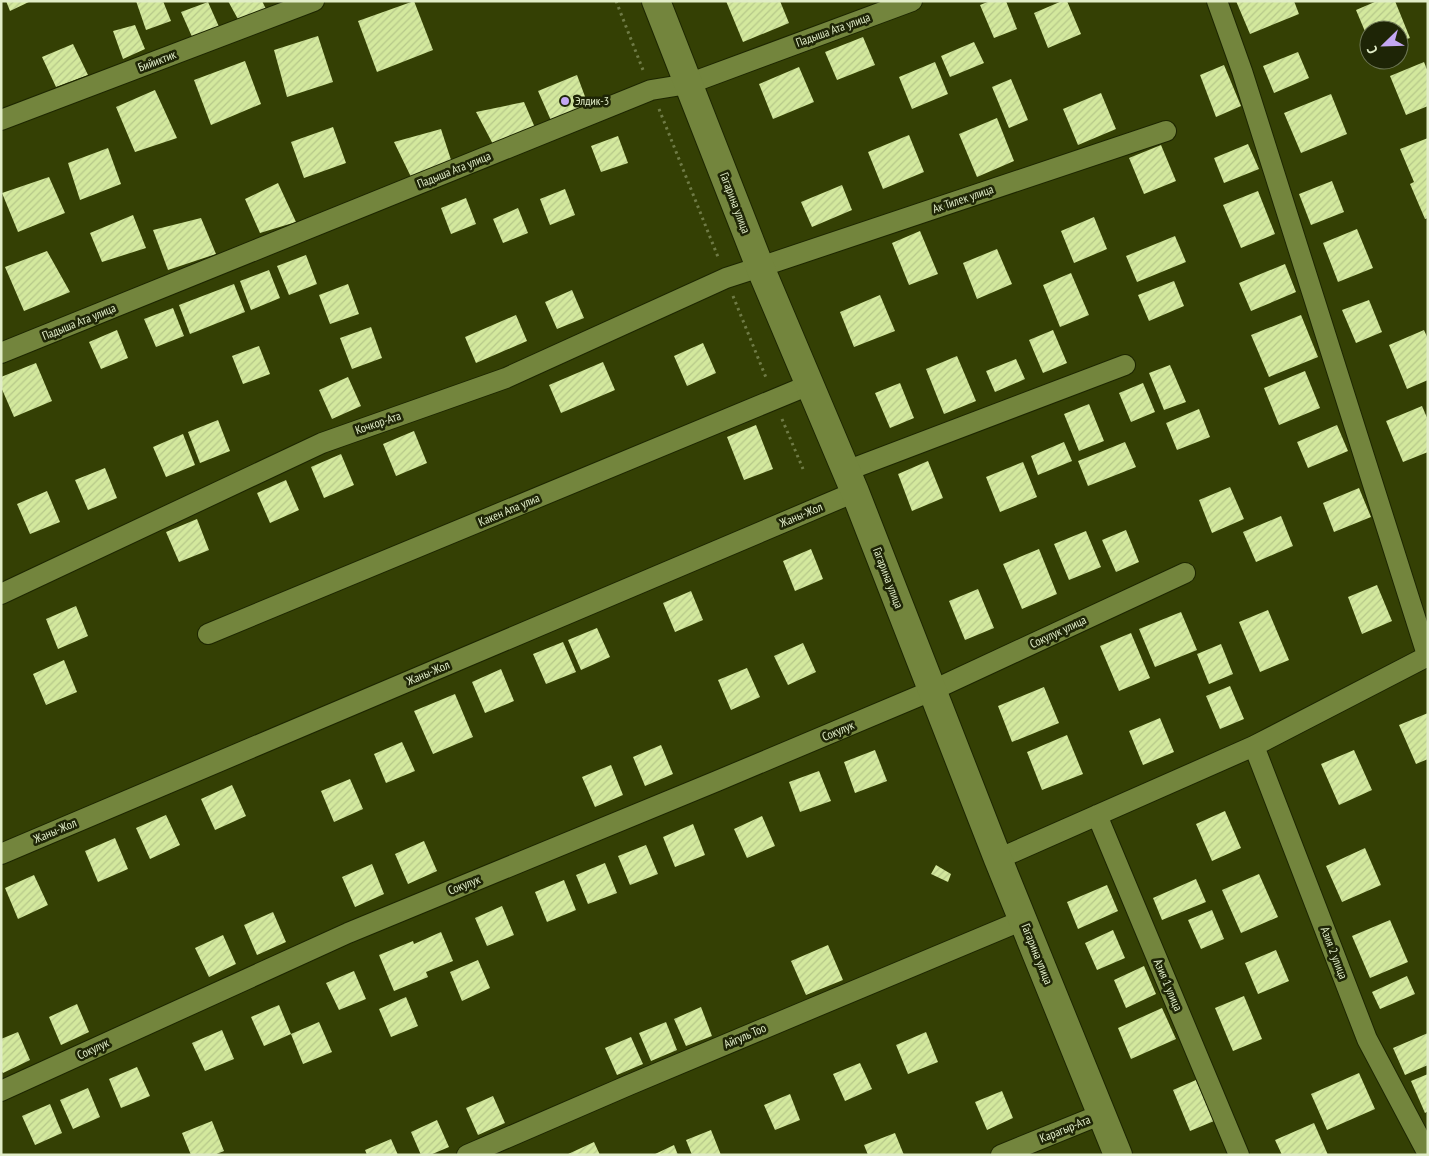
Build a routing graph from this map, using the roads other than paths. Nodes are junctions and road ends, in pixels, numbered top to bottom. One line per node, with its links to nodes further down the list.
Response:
1 (314, 1): 6 (street, Бийиктик)
2 (656, 1): 5 (main road, Гагарина улица)
3 (912, 1): 5 (street, Падыша Ата улица)
4 (1217, 1): 16 (street)
5 (688, 84): 8 (main road, Гагарина улица); 9 (street, Падыша Ата улица)
6 (1, 120)
7 (1166, 131): 8 (street, Ак Тилек улица)
8 (760, 267): 11 (main road, Гагарина улица); 14 (street, Кочкор-Ата)
9 (1, 353)
10 (1125, 365): 12 (street, Жаны-Жол)
11 (810, 385): 12 (main road, Гагарина улица); 15 (street, Какен Апа улиа)
12 (850, 482): 17 (main road, Гагарина улица); 20 (street, Жаны-Жол)
13 (1185, 573): 17 (street, Сокулук улица)
14 (1, 594)
15 (208, 634)
16 (1428, 657): 18 (street)
17 (931, 691): 21 (main road, Гагарина улица); 23 (street, Сокулук)
18 (1254, 746): 19 (street); 25 (street, Азия 2 улица)
19 (1096, 815): 21 (street); 29 (street, Азия 1 улица)
20 (1, 854)
21 (998, 859): 22 (main road, Гагарина улица)
22 (1023, 920): 24 (main road, Гагарина улица); 26 (street, Айгуль Тоо)
23 (1, 1091)
24 (1102, 1114): 27 (street, Карагыр-Ата); 28 (main road, Гагарина улица)
25 (1428, 1154)
26 (468, 1155)
27 (1001, 1155)
28 (1118, 1155)
29 (1239, 1155)

